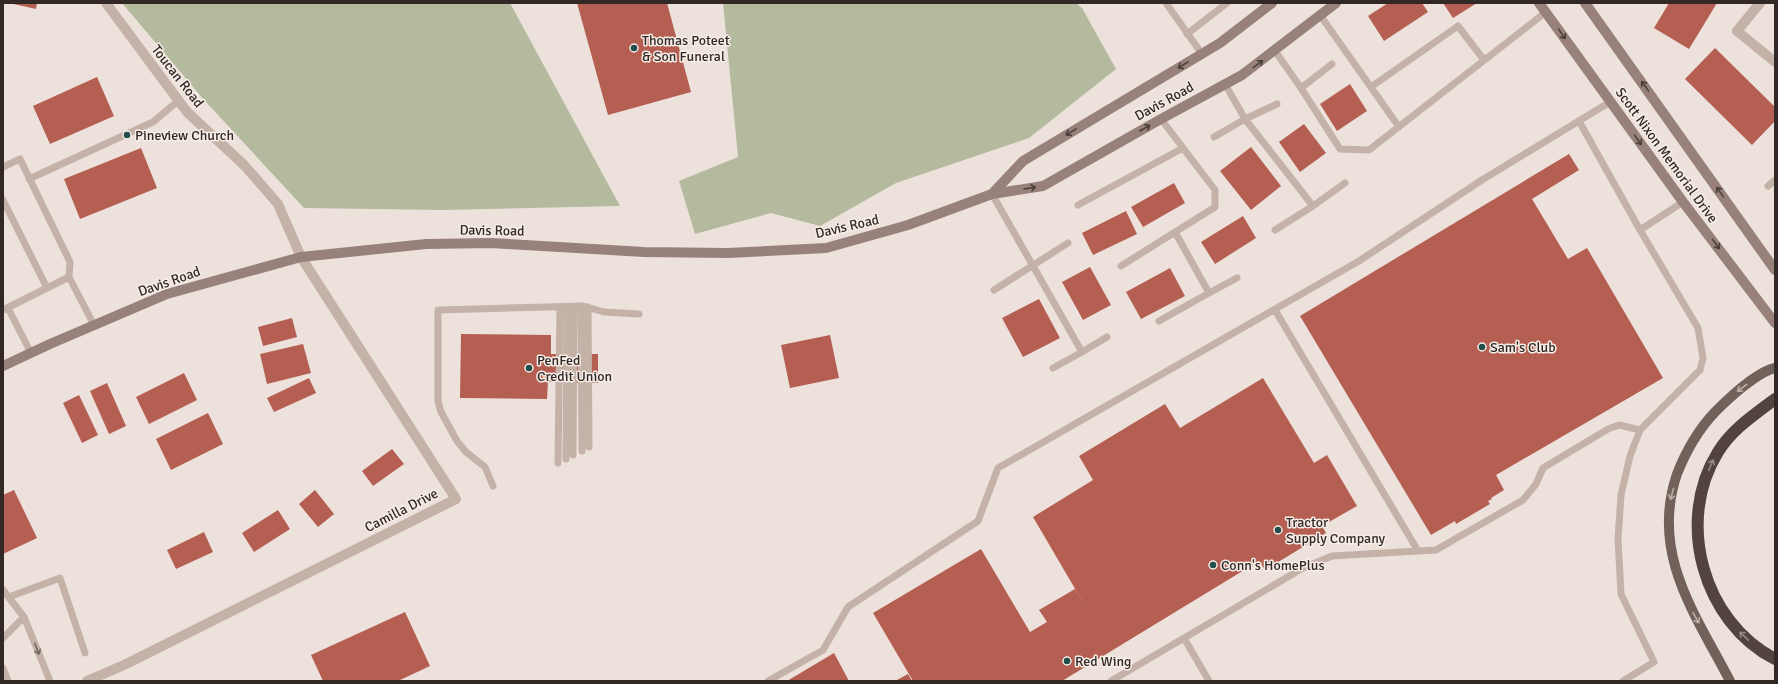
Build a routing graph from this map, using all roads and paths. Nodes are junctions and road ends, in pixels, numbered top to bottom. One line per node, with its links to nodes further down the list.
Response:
1 (106, 3): 20 (street, Toucan Road)
2 (1166, 3): 11 (lane)
3 (1227, 3): 11 (lane)
4 (1272, 3): 13 (main road, Davis Road)
5 (1336, 3): 10 (main road, Davis Road)
6 (1539, 3): 9 (main road, Scott Nixon Memorial Drive)
7 (1585, 3): 46 (main road, Scott Nixon Memorial Drive, one-way to 7)
8 (1760, 3): 15 (street)
9 (1546, 12): 14 (lane); 21 (main road, Scott Nixon Memorial Drive, one-way to 21)
10 (1320, 15): 12 (main road, Davis Road); 18 (lane)
11 (1187, 34): 13 (lane)
12 (1275, 51): 17 (main road, Davis Road, one-way to 12); 19 (lane)
13 (1202, 54): 34 (main road, Davis Road, one-way to 34)
14 (1484, 60): 18 (lane); 26 (lane)
15 (1775, 62)
16 (1332, 64): 19 (lane)
17 (1225, 84): 23 (main road, Davis Road); 24 (lane)
18 (1370, 87): 26 (lane)
19 (1302, 88): 26 (lane)
20 (178, 101): 30 (lane); 43 (street, Toucan Road)
21 (1610, 102): 25 (lane); 36 (main road, Scott Nixon Memorial Drive, one-way to 36)
22 (1277, 104): 24 (lane)
23 (1160, 119): 28 (lane); 34 (main road, Davis Road, one-way to 23)
24 (1245, 119): 27 (lane); 38 (lane)
25 (1579, 121): 40 (lane); 54 (lane)
26 (1399, 127)
27 (1214, 137)
28 (1183, 148): 37 (lane); 41 (lane)
29 (3, 167): 30 (lane)
30 (29, 179): 47 (lane)
31 (1775, 180): 33 (lane)
32 (1345, 183): 38 (lane)
33 (1768, 186)
34 (992, 194): 43 (main road, Davis Road); 44 (lane)
35 (3, 200): 49 (lane)
36 (1683, 202): 40 (lane); 57 (main road, Scott Nixon Memorial Drive, one-way to 57)
37 (1078, 205)
38 (1313, 206): 39 (lane)
39 (1275, 230)
40 (1640, 230): 66 (lane)
41 (1175, 232): 45 (lane); 51 (lane)
42 (1068, 243): 44 (lane)
43 (301, 257): 58 (main road, Davis Road); 84 (street, Camilla Drive)
44 (1033, 266): 50 (lane); 60 (lane)
45 (1121, 266)
46 (1775, 270)
47 (69, 277): 49 (lane); 58 (lane)
48 (1237, 278): 51 (lane)
49 (47, 288): 53 (lane)
50 (994, 290)
51 (1209, 293): 56 (lane)
52 (574, 307): 55 (lane); 67 (lane); 68 (lane); 69 (lane); 70 (lane); 71 (lane); 72 (lane)
53 (6, 309): 61 (lane)
54 (1275, 310): 73 (lane); 85 (lane)
55 (639, 314)
56 (1159, 321)
57 (1775, 323)
58 (94, 325): 61 (main road, Davis Road)
59 (1107, 337): 60 (lane)
60 (1082, 352): 63 (lane)
61 (31, 353): 62 (main road, Davis Road)
62 (3, 366)
63 (1054, 368)
64 (1775, 368): 89 (main road, one-way to 89)
65 (1775, 399): 80 (highway, one-way to 65)
66 (1640, 430): 73 (lane); 88 (lane)
67 (589, 447)
68 (582, 451)
69 (573, 455)
70 (566, 459)
71 (558, 463)
72 (493, 486)
73 (1418, 551): 78 (lane)
74 (3, 590): 75 (lane)
75 (9, 596): 76 (lane); 79 (lane)
76 (24, 617): 77 (lane); 83 (lane, one-way to 83)
77 (3, 638)
78 (1184, 638): 86 (lane); 87 (lane)
79 (85, 653)
80 (1775, 659)
81 (3, 668): 82 (lane)
82 (8, 681)
83 (50, 681)
84 (87, 681)
85 (768, 681)
86 (1111, 681)
87 (1209, 681)
88 (1623, 681)
89 (1730, 681)

